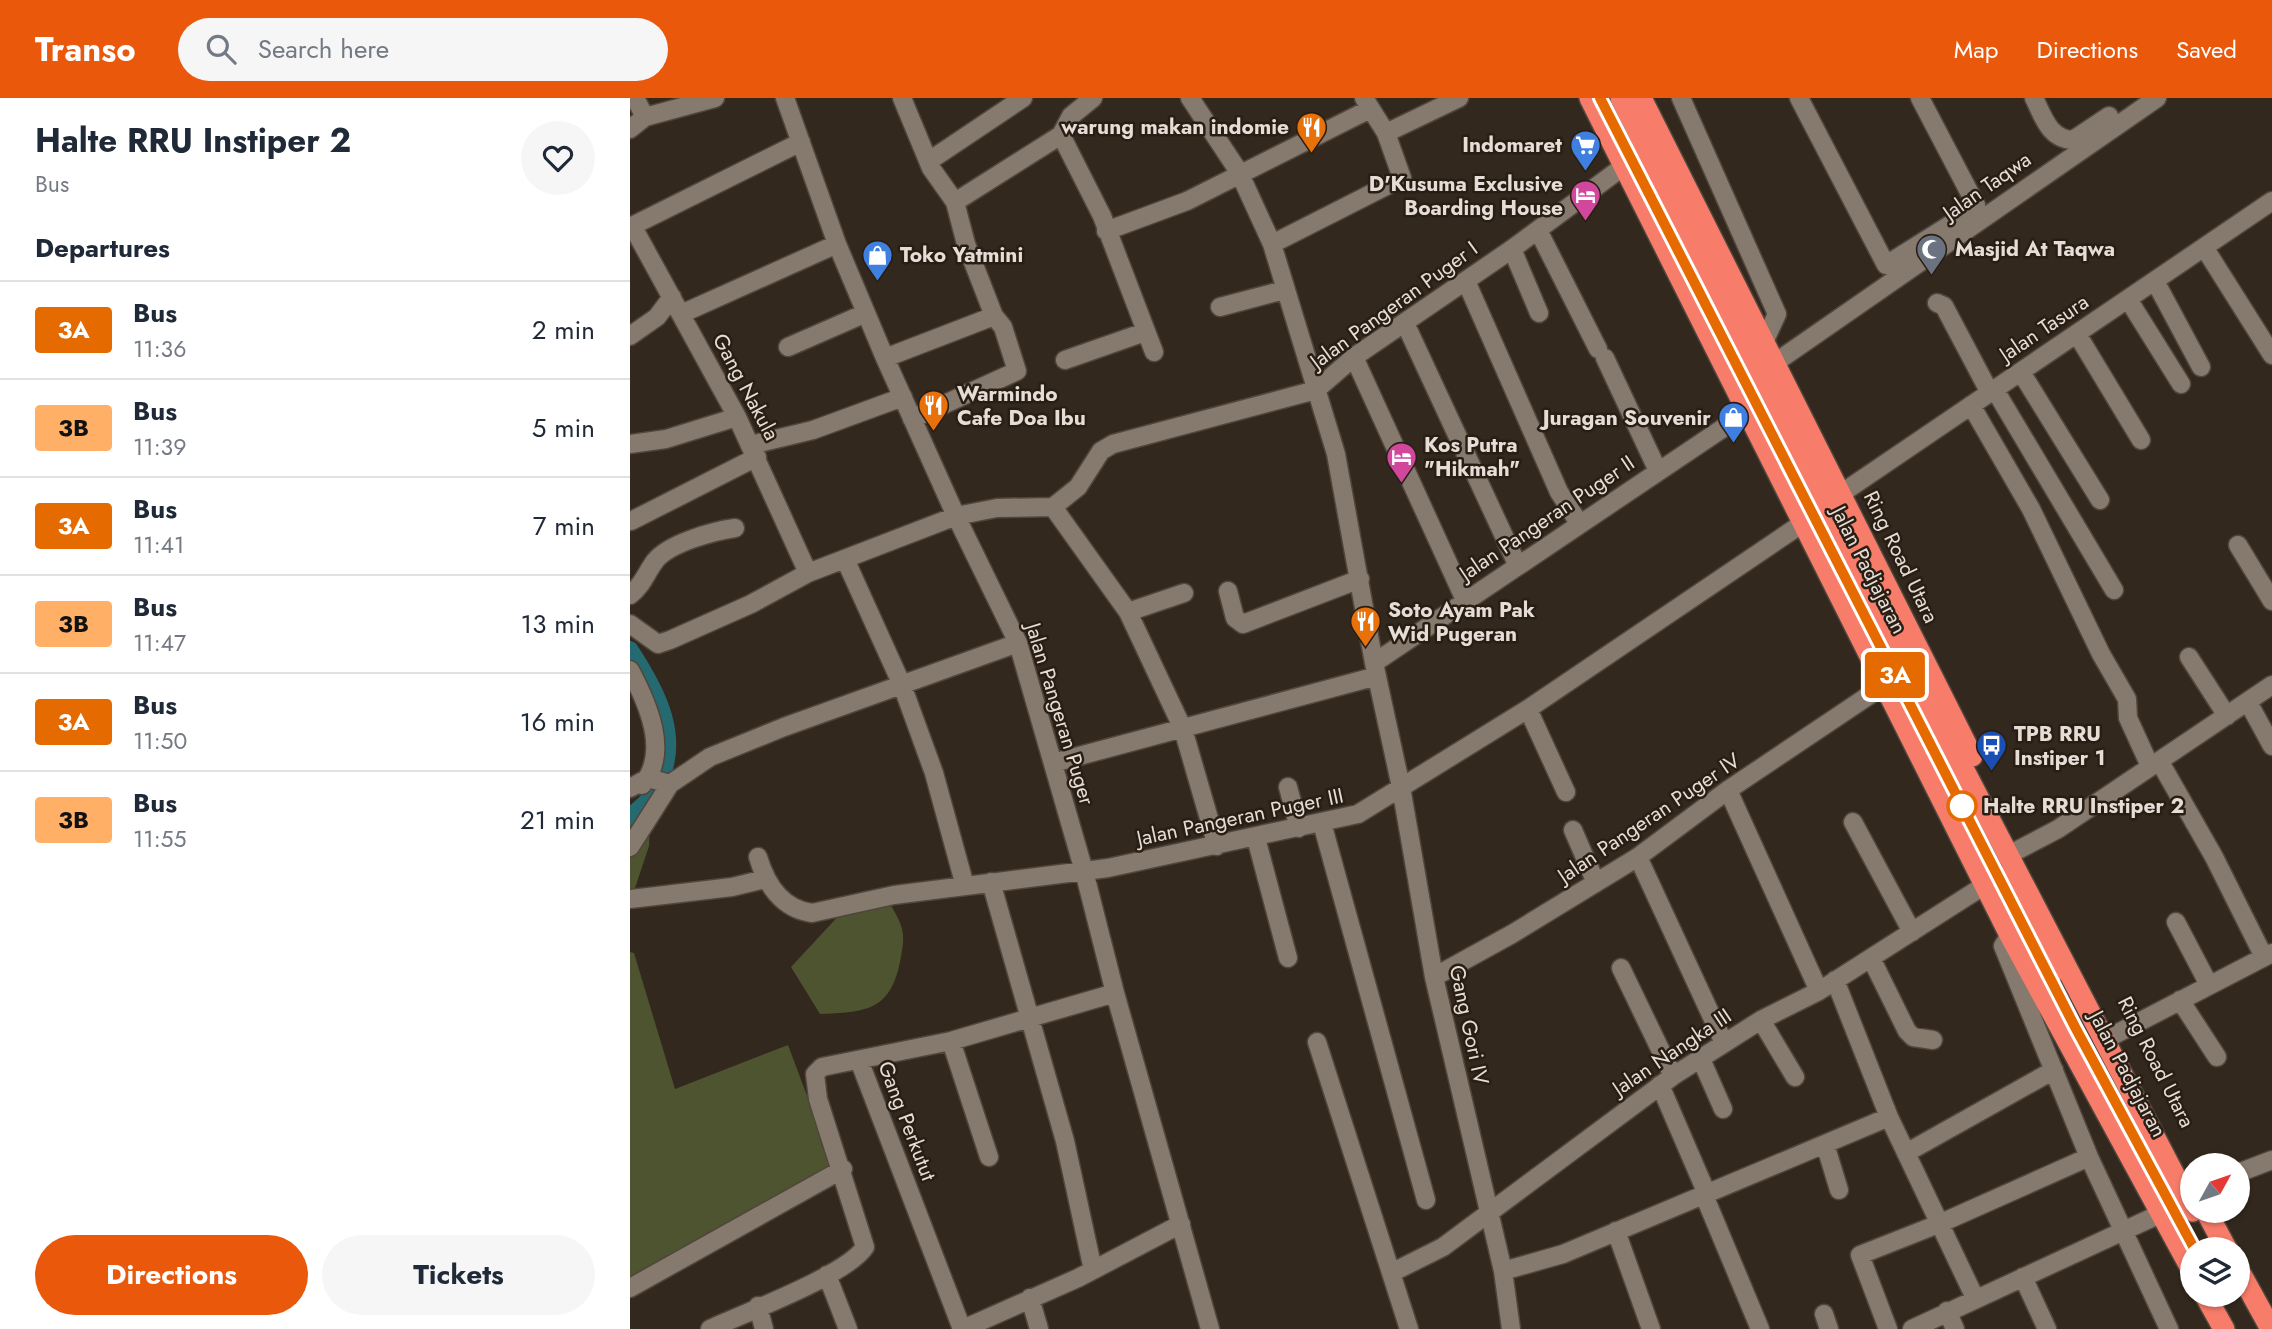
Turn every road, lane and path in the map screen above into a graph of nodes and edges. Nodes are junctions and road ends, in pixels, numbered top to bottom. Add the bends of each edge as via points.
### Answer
1 (635, 98) edge
2 (715, 98) edge
3 (785, 98) edge
4 (902, 98) edge
5 (1023, 98) edge
6 (1093, 98) edge
7 (1459, 98) edge
8 (1590, 98) edge
9 (1600, 98) edge
10 (1621, 98) edge
11 (1641, 98) edge
12 (1681, 98) edge
13 (1799, 98) edge
14 (1920, 98) edge
15 (2034, 98) edge
16 (2135, 98) edge
17 (2157, 98) edge
18 (1197, 101) edge
19 (1367, 103) edge
20 (645, 117) junction
21 (630, 129) edge
22 (1386, 133) junction
23 (1061, 135) junction
24 (801, 142) junction
25 (929, 161) junction
26 (1624, 166) junction
27 (1240, 172) junction
28 (2272, 201) edge
29 (955, 202) junction
30 (632, 227) edge
31 (1538, 230) junction
32 (1107, 231) junction
33 (837, 244) junction
34 (1272, 244) junction
35 (2204, 247) junction
36 (1512, 250) junction
37 (1466, 281) junction
38 (2155, 281) junction
39 (1284, 290) junction
40 (671, 297) junction
41 (2128, 299) junction
42 (1937, 303) dead end
43 (1220, 307) dead end
44 (866, 313) junction
45 (1539, 313) dead end
46 (681, 314) junction
47 (994, 316) junction
48 (1405, 323) junction
49 (1145, 332) junction
50 (2077, 334) junction
51 (630, 336) edge
52 (1765, 340) junction
53 (788, 347) dead end
54 (1154, 352) dead end
55 (2272, 355) edge
56 (1354, 357) junction
57 (885, 358) junction
58 (1065, 360) dead end
59 (1776, 362) junction
60 (2201, 367) dead end
61 (2021, 372) junction
62 (2180, 384) dead end
63 (1316, 390) junction
64 (1992, 391) junction
65 (903, 397) junction
66 (1971, 405) junction
67 (1746, 412) junction
68 (737, 416) junction
69 (912, 419) junction
70 (1802, 436) junction
71 (2141, 440) dead end
72 (630, 444) edge
73 (754, 451) junction
74 (1658, 471) junction
75 (1842, 493) junction
76 (2100, 500) dead end
77 (1053, 507) junction
78 (956, 516) junction
79 (631, 521) edge
80 (1579, 523) junction
81 (1803, 523) junction
82 (735, 528) dead end
83 (2238, 545) dead end
84 (845, 559) junction
85 (1517, 564) junction
86 (808, 573) junction
87 (1360, 579) junction
88 (2114, 590) dead end
89 (1228, 591) dead end
90 (1184, 593) dead end
91 (630, 595) edge
92 (1465, 600) junction
93 (2272, 601) edge
94 (1128, 612) junction
95 (630, 624) edge
96 (1018, 643) junction
97 (2189, 657) dead end
98 (630, 670) edge
99 (1375, 670) junction
100 (902, 685) junction
101 (2272, 685) edge
102 (1883, 686) junction
103 (2248, 702) junction
104 (1528, 709) junction
105 (2227, 716) junction
106 (1183, 729) junction
107 (2272, 746) edge
108 (1053, 763) junction
109 (2155, 764) junction
110 (1940, 777) junction
111 (659, 781) junction
112 (1401, 786) junction
113 (1288, 787) dead end
114 (630, 788) edge
115 (1728, 790) junction
116 (1566, 792) dead end
117 (630, 798) edge
118 (1853, 821) dead end
119 (1322, 823) junction
120 (1299, 828) junction
121 (1573, 830) dead end
122 (1256, 838) junction
123 (1217, 846) junction
124 (630, 847) edge
125 (2018, 850) junction
126 (758, 857) dead end
127 (1638, 857) junction
128 (1084, 872) junction
129 (765, 879) junction
130 (992, 882) junction
131 (1596, 883) junction
132 (1985, 885) junction
133 (965, 886) junction
134 (630, 900) edge
135 (2176, 922) dead end
136 (1912, 932) junction
137 (2010, 935) junction
138 (2268, 955) edge
139 (1288, 958) dead end
140 (1871, 958) junction
141 (1621, 968) dead end
142 (1434, 977) junction
143 (1835, 981) junction
144 (2208, 985) junction
145 (1819, 991) junction
146 (1115, 993) junction
147 (2180, 1000) junction
148 (1030, 1017) junction
149 (1761, 1020) junction
150 (2083, 1023) junction
151 (1933, 1040) dead end
152 (951, 1041) junction
153 (1317, 1042) dead end
154 (1724, 1043) junction
155 (2104, 1047) junction
156 (2217, 1057) dead end
157 (1701, 1059) junction
158 (859, 1060) junction
159 (2054, 1070) junction
160 (1795, 1077) dead end
161 (1667, 1081) junction
162 (1723, 1109) dead end
163 (1889, 1117) junction
164 (1825, 1144) junction
165 (1906, 1153) junction
166 (989, 1157) dead end
167 (2089, 1157) junction
168 (2272, 1160) edge
169 (2180, 1167) edge
170 (2250, 1168) edge
171 (843, 1169) junction
172 (2180, 1187) edge
173 (1839, 1190) dead end
174 (1705, 1194) junction
175 (1426, 1200) dead end
176 (1487, 1212) junction
177 (2160, 1214) junction
178 (1941, 1223) junction
179 (1181, 1224) junction
180 (2124, 1229) junction
181 (1616, 1231) junction
182 (2189, 1237) edge
183 (2180, 1249) edge
184 (1093, 1270) junction
185 (1503, 1271) junction
186 (1393, 1272) junction
187 (827, 1275) junction
188 (2023, 1277) junction
189 (630, 1289) edge
190 (2250, 1291) edge
191 (1030, 1298) junction
192 (1975, 1298) junction
193 (758, 1306) junction
194 (2212, 1307) edge
195 (2226, 1307) edge
196 (2244, 1307) edge
197 (1947, 1311) junction
198 (710, 1329) edge
199 (764, 1329) edge
200 (848, 1329) edge
201 (962, 1329) edge
202 (1039, 1329) edge
203 (1210, 1329) edge
204 (1409, 1329) edge
205 (1511, 1329) edge
206 (1651, 1329) edge
207 (1760, 1329) edge
208 (1888, 1329) edge
209 (1912, 1329) edge
210 (1955, 1329) edge
211 (2047, 1329) edge
212 (2169, 1329) edge
213 (2224, 1329) edge
214 (2238, 1329) edge
215 (2256, 1329) edge
216 (2271, 1329) edge

1 - 20 street
2 - 20 street
3 - 24 street, Jalan Pangeran Puger
4 - 25 street
5 - 25 street
6 - 23 street via 1071,116
7 - 22 street
8 - 26 highway
9 - 110 highway, Jalan Padjajaran
10 - 70 highway, Jalan Padjajaran
11 - 52 highway, Ring Road Utara
12 - 52 street via 1777,314
13 - 14 street via 1883,264 1889,265 1976,205
15 - 16 street via 2050,130 2073,140
17 - 59 street, Jalan Taqwa
18 - 27 street
19 - 22 street
19 - 27 street via 1277,158
20 - 21 street
22 - 34 street via 1402,178
23 - 29 street
23 - 32 street
24 - 30 street
24 - 33 street, Jalan Pangeran Puger
25 - 29 street
26 - 31 street, Jalan Pangeran Puger I
26 - 67 highway
27 - 32 street via 1187,201
27 - 34 street
28 - 35 street, Jalan Tasura
29 - 47 street
30 - 40 street, Gang Nakula
31 - 36 street, Jalan Pangeran Puger I
31 - 74 street
32 - 49 street
33 - 44 street, Jalan Pangeran Puger
33 - 46 street
34 - 39 street
35 - 38 street, Jalan Tasura
35 - 55 street
36 - 37 street, Jalan Pangeran Puger I
36 - 45 street
37 - 48 street, Jalan Pangeran Puger I
37 - 80 street via 1559,492
38 - 41 street, Jalan Tasura
38 - 60 street
39 - 43 street
39 - 63 street
40 - 46 street, Gang Nakula
40 - 51 street via 657,317
41 - 50 street, Jalan Tasura
41 - 62 street
42 - 64 street via 1944,306
44 - 53 street
44 - 57 street, Jalan Pangeran Puger
46 - 68 street, Gang Nakula
47 - 57 street
47 - 69 street via 1003,327 1017,372
48 - 56 street, Jalan Pangeran Puger I
48 - 85 street
49 - 54 street
49 - 58 street
50 - 61 street, Jalan Tasura
50 - 71 street
52 - 59 highway, Ring Road Utara
56 - 63 street, Jalan Pangeran Puger I
56 - 92 street
57 - 65 street, Jalan Pangeran Puger
59 - 70 highway, Ring Road Utara
61 - 64 street, Jalan Tasura
61 - 76 street
63 - 77 street via 1113,444 1101,451 1078,487
63 - 87 street, Jalan Pangeran Puger I via 1336,454
64 - 66 street, Jalan Tasura
64 - 88 street
65 - 69 street, Jalan Pangeran Puger
65 - 73 street
66 - 75 street, Jalan Tasura
66 - 109 street via 2031,509 2127,699 2127,718
67 - 74 street, Jalan Pangeran Puger II
67 - 81 highway
68 - 72 street via 666,439
68 - 73 street, Gang Nakula
69 - 78 street, Jalan Pangeran Puger
70 - 75 highway, Ring Road Utara
70 - 150 highway, Jalan Padjajaran
73 - 79 street
73 - 86 street, Gang Nakula
74 - 80 street, Jalan Pangeran Puger II
75 - 125 highway, Ring Road Utara
77 - 78 street via 997,508
77 - 94 street
78 - 84 street
78 - 96 street, Jalan Pangeran Puger
80 - 85 street, Jalan Pangeran Puger II
81 - 102 highway
81 - 104 street, Jalan Pangeran Puger III
82 - 91 street via 691,540 661,555 641,587
83 - 93 street
84 - 86 street
84 - 100 street
85 - 92 street, Jalan Pangeran Puger II
86 - 95 street via 717,621 658,644
87 - 89 street via 1243,624 1235,618
87 - 99 street, Jalan Pangeran Puger I
90 - 94 street
92 - 99 street, Jalan Pangeran Puger II
94 - 106 street
96 - 100 street
96 - 108 street, Jalan Pangeran Puger
97 - 105 street
98 - 111 street via 656,743 654,764
99 - 106 street, Jalan Pangeran Puger II
99 - 112 street, Jalan Pangeran Puger I
100 - 111 street via 710,757
100 - 133 street via 934,773
101 - 103 street
102 - 110 highway
102 - 115 street, Jalan Pangeran Puger IV
103 - 105 street
103 - 107 street
104 - 112 street, Jalan Pangeran Puger III
104 - 116 street
105 - 109 street
106 - 108 street, Jalan Pangeran Puger II
106 - 123 street
108 - 128 street, Jalan Pangeran Puger
109 - 125 street via 2059,829
109 - 138 street
110 - 132 highway
110 - 150 highway, Jalan Padjajaran
111 - 114 street
111 - 117 street
111 - 124 street
112 - 119 street, Jalan Pangeran Puger III via 1358,814
112 - 142 street, Gang Gori IV
113 - 120 street
115 - 127 street, Jalan Pangeran Puger IV
115 - 145 street
118 - 136 street
119 - 120 street, Jalan Pangeran Puger III
119 - 175 street
120 - 122 street, Jalan Pangeran Puger III
121 - 131 street
122 - 123 street, Jalan Pangeran Puger III
122 - 139 street
123 - 128 street, Jalan Pangeran Puger III
125 - 155 highway, Ring Road Utara
126 - 129 street, Jalan Pangeran Puger III
127 - 131 street, Jalan Pangeran Puger IV
127 - 154 street
128 - 130 street, Jalan Pangeran Puger III
128 - 146 street, Jalan Pangeran Puger
129 - 133 street, Jalan Pangeran Puger III via 778,896 802,912 812,913
129 - 134 street
130 - 133 street, Jalan Pangeran Puger III
130 - 148 street
131 - 142 street, Jalan Pangeran Puger IV
132 - 136 street, Jalan Nangka III
132 - 137 highway
135 - 144 street
136 - 140 street, Jalan Nangka III
137 - 159 street via 2003,946
137 - 177 highway
138 - 144 street
140 - 143 street, Jalan Nangka III
140 - 151 street via 1908,1031 1913,1037
141 - 161 street
142 - 176 street, Gang Gori IV
143 - 145 street, Jalan Nangka III
143 - 163 street
144 - 147 street
145 - 149 street, Jalan Nangka III
146 - 148 street, Gang Perkutut
146 - 179 street, Jalan Pangeran Puger
147 - 155 street
147 - 156 street
148 - 152 street, Gang Perkutut
148 - 184 street via 1065,1141
149 - 154 street, Jalan Nangka III
149 - 160 street
150 - 155 highway, Jalan Padjajaran
152 - 158 street, Gang Perkutut
152 - 166 street
153 - 186 street
154 - 157 street, Jalan Nangka III
155 - 169 highway, Ring Road Utara
155 - 172 highway, Jalan Padjajaran
155 - 182 highway, Jalan Padjajaran
157 - 161 street, Jalan Nangka III
157 - 162 street
158 - 171 street via 822,1067 815,1074 818,1099
158 - 201 street, Gang Perkutut
159 - 165 street
159 - 167 street
161 - 174 street
161 - 176 street, Jalan Nangka III
163 - 164 street
163 - 165 street
164 - 173 street
164 - 174 street
165 - 178 street
167 - 178 street
167 - 180 street
168 - 170 street
171 - 187 street via 865,1247
171 - 189 street
174 - 181 street
174 - 207 street
176 - 185 street, Gang Gori IV
176 - 186 street, Jalan Nangka III via 1443,1247
177 - 180 street
177 - 183 highway
178 - 192 street
178 - 208 street via 1860,1255
179 - 184 street
179 - 203 street, Jalan Pangeran Puger
180 - 188 street
180 - 212 street
181 - 185 street via 1563,1254
181 - 206 street
184 - 191 street
185 - 205 street
186 - 204 street
187 - 193 street
187 - 200 street
188 - 192 street
188 - 211 street
190 - 216 highway
191 - 201 street
191 - 202 street
192 - 197 street
193 - 198 street
193 - 199 street
194 - 213 highway
195 - 214 highway
196 - 215 highway
197 - 209 street
197 - 210 street

